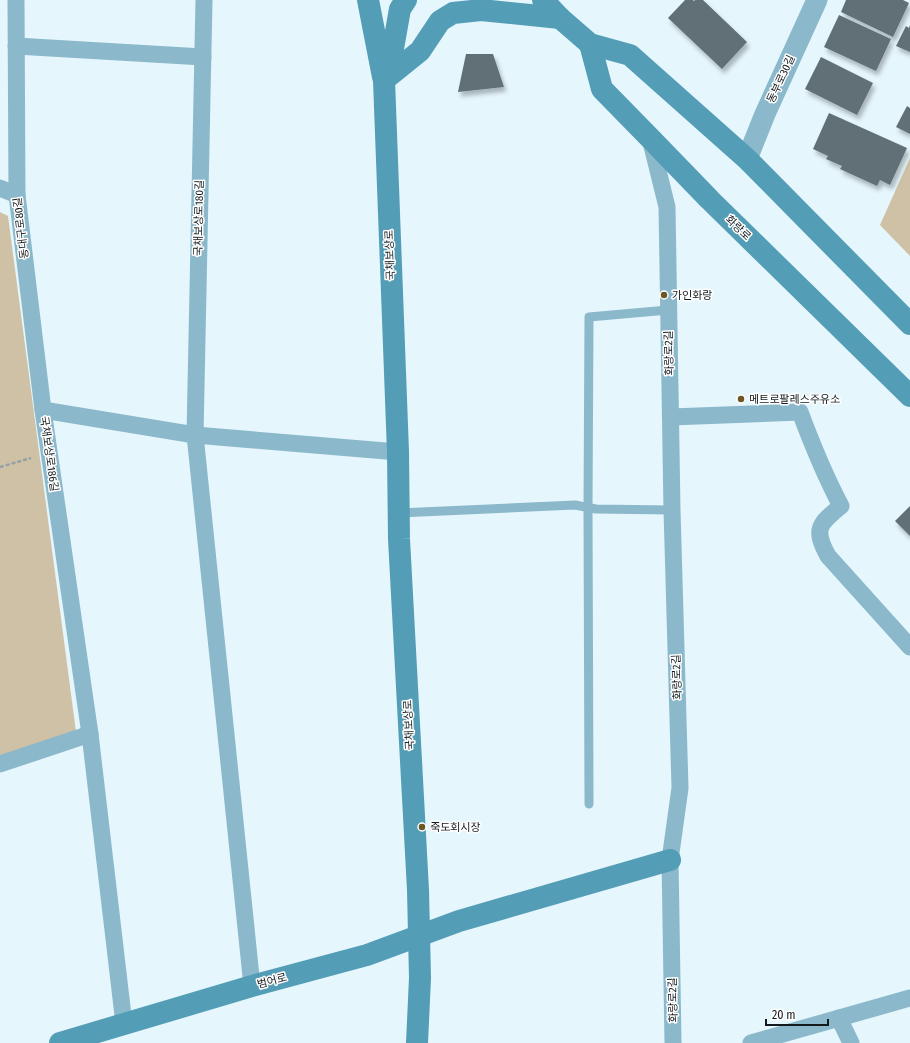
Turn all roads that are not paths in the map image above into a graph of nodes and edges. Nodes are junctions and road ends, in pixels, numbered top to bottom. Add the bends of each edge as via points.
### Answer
1 (16, 0) edge
2 (204, 0) edge
3 (368, 0) edge
4 (406, 0) edge
5 (543, 0) edge
6 (817, 0) edge
7 (560, 18) junction
8 (590, 44) junction
9 (16, 46) junction
10 (203, 57) junction
11 (384, 80) junction
12 (650, 138) junction
13 (747, 159) junction
14 (0, 188) edge
15 (17, 195) junction
16 (668, 310) junction
17 (910, 324) edge
18 (910, 396) edge
19 (43, 410) junction
20 (671, 417) junction
21 (194, 435) junction
22 (398, 452) junction
23 (588, 508) junction
24 (672, 510) junction
25 (399, 513) junction
26 (910, 646) edge
27 (90, 734) junction
28 (0, 764) edge
29 (589, 804) dead end
30 (670, 860) junction
31 (420, 936) junction
32 (252, 986) junction
33 (910, 998) edge
34 (839, 1018) junction
35 (124, 1024) junction
36 (62, 1043) edge
37 (417, 1043) edge
38 (674, 1043) edge
39 (751, 1043) edge
40 (851, 1043) edge

1 - 9 street, 동대구로80길
2 - 10 street, 국채보상로180길
3 - 11 main road
4 - 11 main road, 국채보상로 via 400,9 392,54
5 - 7 main road
6 - 13 street, 동부로30길
7 - 8 main road
7 - 11 main road via 481,10 453,13 440,21 420,51
8 - 12 main road, 화랑로 via 602,89
8 - 13 main road via 630,55
9 - 10 street
9 - 15 street, 동대구로80길
10 - 21 street, 국채보상로180길
11 - 22 main road, 국채보상로
12 - 16 street, 화랑로2길 via 667,207
12 - 18 main road, 화랑로
13 - 17 main road
14 - 15 street
15 - 19 street, 동대구로80길
16 - 20 street, 화랑로2길
16 - 23 lane via 589,317
19 - 21 street, 국채보상로186길
19 - 27 street, 국채보상로186길
20 - 24 street, 화랑로2길
20 - 26 street via 800,412 841,506 820,526 822,545 828,556
21 - 22 street, 국채보상로186길
21 - 32 street, 국채보상로180길
22 - 25 main road, 국채보상로
23 - 24 lane
23 - 25 lane via 575,505
23 - 29 lane
24 - 30 street, 화랑로2길 via 680,788
25 - 31 main road, 국채보상로
27 - 28 street
27 - 35 street
30 - 31 main road via 459,921
30 - 38 street, 화랑로2길
31 - 32 main road, 범어로 via 368,954
31 - 37 main road, 국채보상로
32 - 35 main road, 범어로
33 - 34 street
34 - 39 street
34 - 40 street
35 - 36 main road, 범어로

